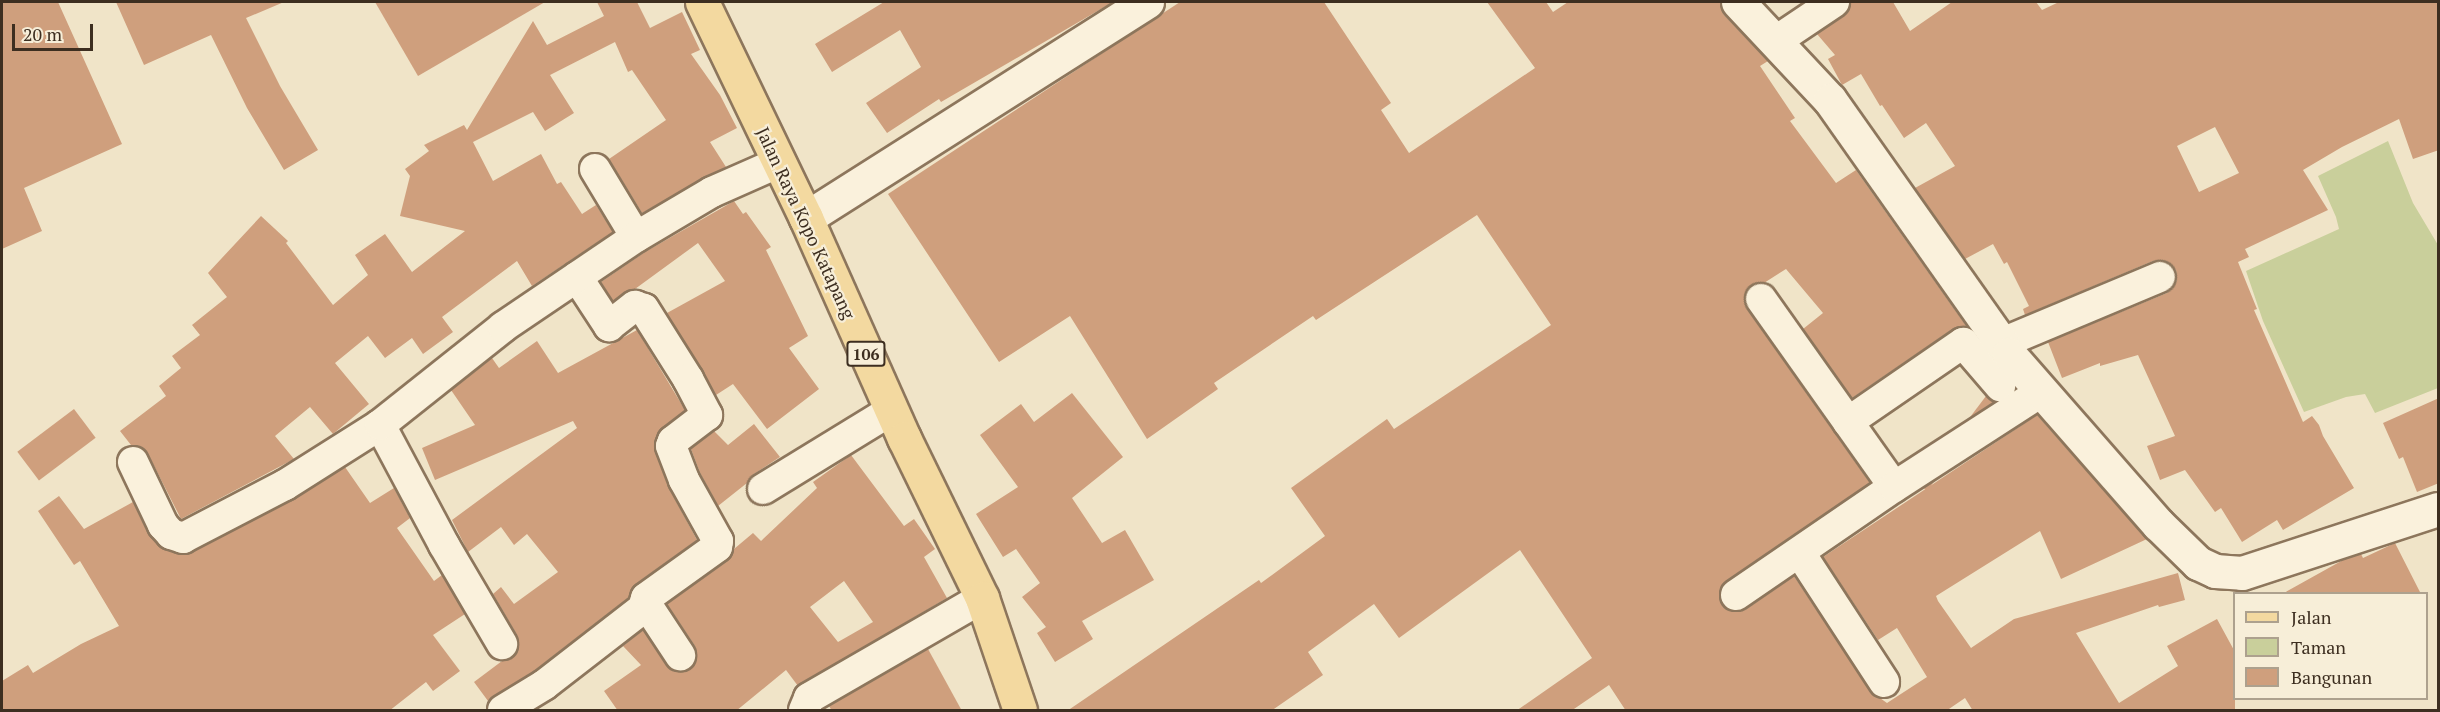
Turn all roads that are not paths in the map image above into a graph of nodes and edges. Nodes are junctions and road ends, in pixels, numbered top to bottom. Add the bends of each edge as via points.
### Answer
1 (702, 2) edge
2 (1147, 2) edge
3 (1738, 2) edge
4 (1834, 2) edge
5 (1776, 41) junction
6 (780, 162) junction
7 (595, 169) dead end
8 (806, 218) junction
9 (636, 237) junction
10 (577, 277) junction
11 (2160, 277) dead end
12 (1761, 299) dead end
13 (2002, 343) junction
14 (2000, 386) dead end
15 (2041, 392) junction
16 (891, 410) junction
17 (1848, 422) junction
18 (380, 425) junction
19 (133, 462) dead end
20 (1894, 487) junction
21 (763, 489) dead end
22 (2439, 509) edge
23 (1800, 553) junction
24 (1736, 595) dead end
25 (981, 598) junction
26 (647, 605) junction
27 (502, 644) dead end
28 (680, 655) dead end
29 (1884, 682) dead end
30 (504, 711) edge
31 (804, 711) edge
32 (1020, 711) edge

1 - 6 main road, Jalan Raya Kopo Katapang / 106
2 - 8 street
3 - 5 street
4 - 5 street
5 - 13 street via 1830,100 1865,146
6 - 8 main road, Jalan Raya Kopo Katapang / 106
6 - 9 street via 712,192
7 - 9 street
8 - 16 main road, Jalan Raya Kopo Katapang / 106
9 - 10 street
10 - 18 street via 503,327
10 - 26 street via 609,326 635,306 644,309 706,416 671,446 684,480 718,541 717,547 645,598
11 - 13 street
12 - 17 street
13 - 15 street
14 - 17 street via 1963,343
15 - 20 street
15 - 22 street via 2158,524 2208,569 2242,573
16 - 21 street
16 - 25 main road, Jalan Raya Kopo Katapang / 106
17 - 20 street
18 - 19 street via 285,485 183,538 171,534 163,525
18 - 27 street
20 - 23 street
23 - 24 street
23 - 29 street
25 - 31 street via 809,698
25 - 32 main road, Jalan Raya Kopo Katapang / 106
26 - 28 street
26 - 30 street

